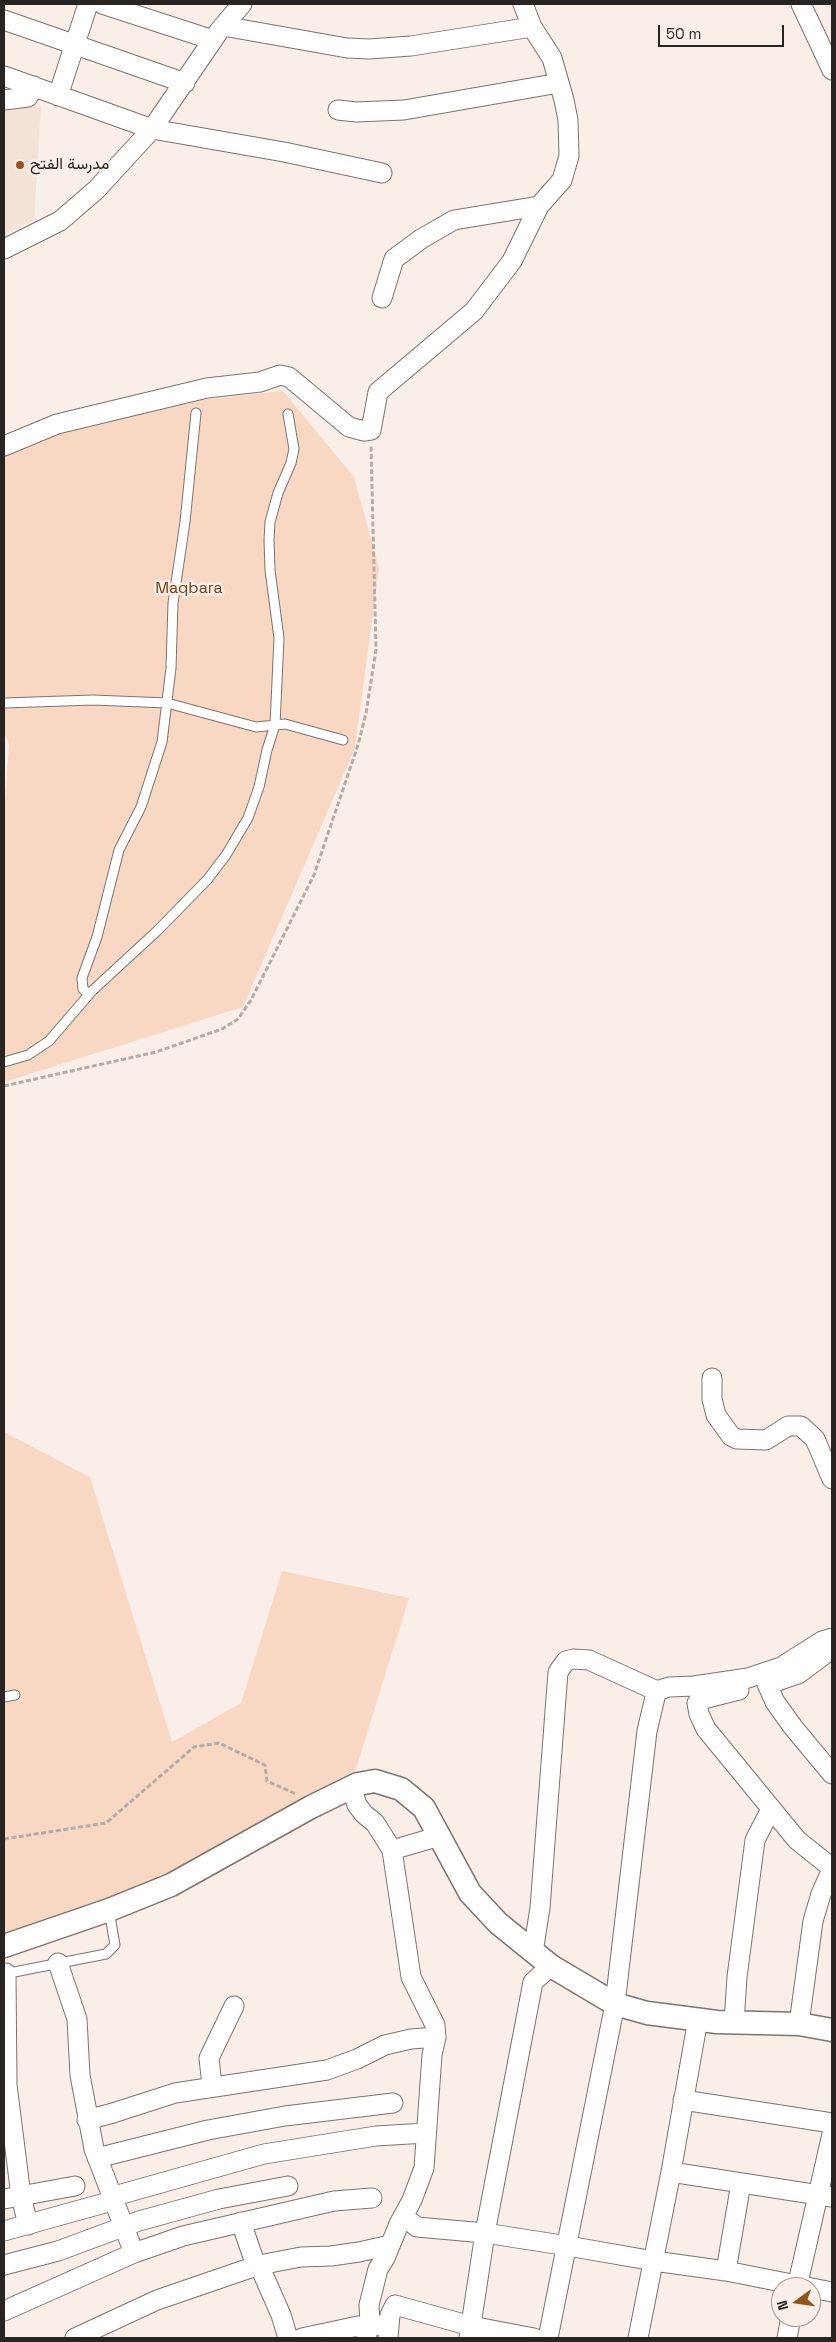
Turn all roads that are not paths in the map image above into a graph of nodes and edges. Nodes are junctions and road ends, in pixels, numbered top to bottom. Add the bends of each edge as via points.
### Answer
1 (88, 4) edge
2 (102, 4) edge
3 (242, 4) edge
4 (523, 4) edge
5 (800, 4) edge
6 (4, 20) edge
7 (532, 27) junction
8 (218, 33) junction
9 (76, 44) junction
10 (832, 70) edge
11 (4, 76) edge
12 (559, 83) junction
13 (185, 84) junction
14 (34, 86) junction
15 (58, 96) junction
16 (4, 100) edge
17 (338, 110) dead end
18 (152, 129) junction
19 (382, 173) dead end
20 (539, 206) junction
21 (4, 249) edge
22 (382, 298) dead end
23 (196, 413) dead end
24 (288, 414) dead end
25 (4, 446) edge
26 (4, 703) edge
27 (167, 703) junction
28 (275, 725) junction
29 (343, 740) dead end
30 (90, 994) junction
31 (4, 1062) edge
32 (712, 1378) dead end
33 (832, 1479) edge
34 (832, 1638) edge
35 (829, 1658) edge
36 (767, 1684) junction
37 (657, 1691) junction
38 (15, 1695) dead end
39 (4, 1697) edge
40 (832, 1774) edge
41 (358, 1784) junction
42 (771, 1809) junction
43 (440, 1836) junction
44 (392, 1850) junction
45 (832, 1869) edge
46 (109, 1910) junction
47 (4, 1946) edge
48 (533, 1952) junction
49 (58, 1963) junction
50 (551, 1966) junction
51 (5, 1974) edge
52 (615, 2004) junction
53 (234, 2006) dead end
54 (698, 2019) junction
55 (734, 2023) junction
56 (798, 2024) junction
57 (832, 2030) edge
58 (436, 2037) junction
59 (212, 2086) junction
60 (683, 2100) junction
61 (393, 2102) dead end
62 (87, 2120) junction
63 (832, 2124) edge
64 (426, 2134) junction
65 (832, 2134) edge
66 (96, 2158) junction
67 (672, 2172) junction
68 (741, 2182) junction
69 (74, 2186) dead end
70 (288, 2186) dead end
71 (825, 2196) edge
72 (12, 2198) edge
73 (372, 2198) dead end
74 (112, 2199) junction
75 (403, 2216) junction
76 (241, 2222) junction
77 (28, 2225) junction
78 (123, 2225) junction
79 (4, 2231) edge
80 (486, 2233) junction
81 (390, 2245) junction
82 (568, 2246) junction
83 (134, 2253) junction
84 (654, 2262) junction
85 (4, 2265) edge
86 (257, 2265) junction
87 (726, 2271) junction
88 (800, 2277) edge
89 (771, 2280) edge
90 (4, 2311) edge
91 (368, 2331) edge
92 (388, 2332) edge
93 (470, 2332) edge
94 (75, 2338) edge
95 (288, 2338) edge
96 (302, 2338) edge
97 (534, 2338) edge
98 (548, 2338) edge
99 (638, 2338) edge

1 - 9 street
2 - 8 street
3 - 8 street
4 - 7 street
5 - 10 street
6 - 9 street
7 - 8 street via 411,46 369,49
7 - 12 street via 552,58
8 - 13 street
9 - 13 street
9 - 15 street
11 - 14 street
12 - 17 street via 404,110
12 - 20 street via 568,120 570,156 562,180
13 - 18 street
14 - 15 street
14 - 16 street via 28,97
15 - 18 street
18 - 19 street
18 - 21 street via 77,208 40,232
20 - 22 street via 454,220 421,238 394,259
20 - 25 street via 512,262 474,311 378,392 371,430 349,428 289,377 280,375 260,382 207,388 57,424
23 - 27 lane via 173,603
24 - 28 lane via 294,448 270,522 269,540 279,638
26 - 27 lane via 93,700
27 - 28 lane via 256,727
27 - 30 lane via 162,742 148,789 119,850 97,937 82,978 83,989
28 - 29 lane via 285,724
28 - 30 lane via 254,802 226,855 207,880
30 - 31 lane via 49,1041 28,1055
32 - 33 street via 716,1415 725,1431 737,1439 766,1440 788,1426 801,1426 815,1439
34 - 37 street via 781,1667 748,1678
35 - 36 street via 798,1674
36 - 40 street via 793,1727
36 - 42 street via 705,1698 697,1703 706,1729
37 - 48 street via 589,1660 566,1661 558,1672 540,1908
37 - 52 street via 647,1731
38 - 39 lane
41 - 43 street via 375,1781 401,1790 424,1808
41 - 44 street via 353,1792 357,1805 375,1823
41 - 46 street via 171,1885
42 - 45 street via 797,1840
42 - 55 street via 755,1840
43 - 44 street
43 - 48 street via 470,1893 498,1923
44 - 58 street via 412,1977 435,2024
45 - 56 street via 813,1920
46 - 47 street
46 - 49 lane via 115,1945 112,1950
48 - 50 street
49 - 51 lane
49 - 62 street via 77,2019 80,2075
50 - 52 street
50 - 80 street via 534,1982
51 - 72 street
52 - 54 street via 647,2013
52 - 82 street
53 - 59 street via 209,2058
54 - 55 street
54 - 60 street
55 - 56 street
56 - 57 street
58 - 59 street via 385,2045 357,2060 327,2070
58 - 64 street
59 - 62 street via 164,2096
60 - 63 street
60 - 67 street
61 - 66 street via 208,2130
62 - 66 street
64 - 74 street via 376,2136 264,2154
64 - 75 street via 424,2168
65 - 71 street
66 - 74 street
67 - 68 street
67 - 84 street
68 - 71 street
68 - 87 street
69 - 72 street
70 - 78 street via 219,2199
71 - 88 street
72 - 77 street
73 - 76 street via 334,2201
74 - 77 street
74 - 78 street
75 - 80 street via 417,2226
75 - 81 street
76 - 83 street via 183,2236
76 - 86 street
77 - 79 street
78 - 83 street
78 - 85 street via 58,2252
80 - 82 street
80 - 93 street
81 - 86 street via 354,2253 293,2258
81 - 91 street via 373,2286
82 - 84 street
82 - 98 street
83 - 90 street
84 - 87 street
84 - 99 street
86 - 94 street via 157,2300
86 - 95 street via 276,2302
87 - 89 street
91 - 92 street
91 - 96 street
92 - 93 street via 395,2305
93 - 97 street

